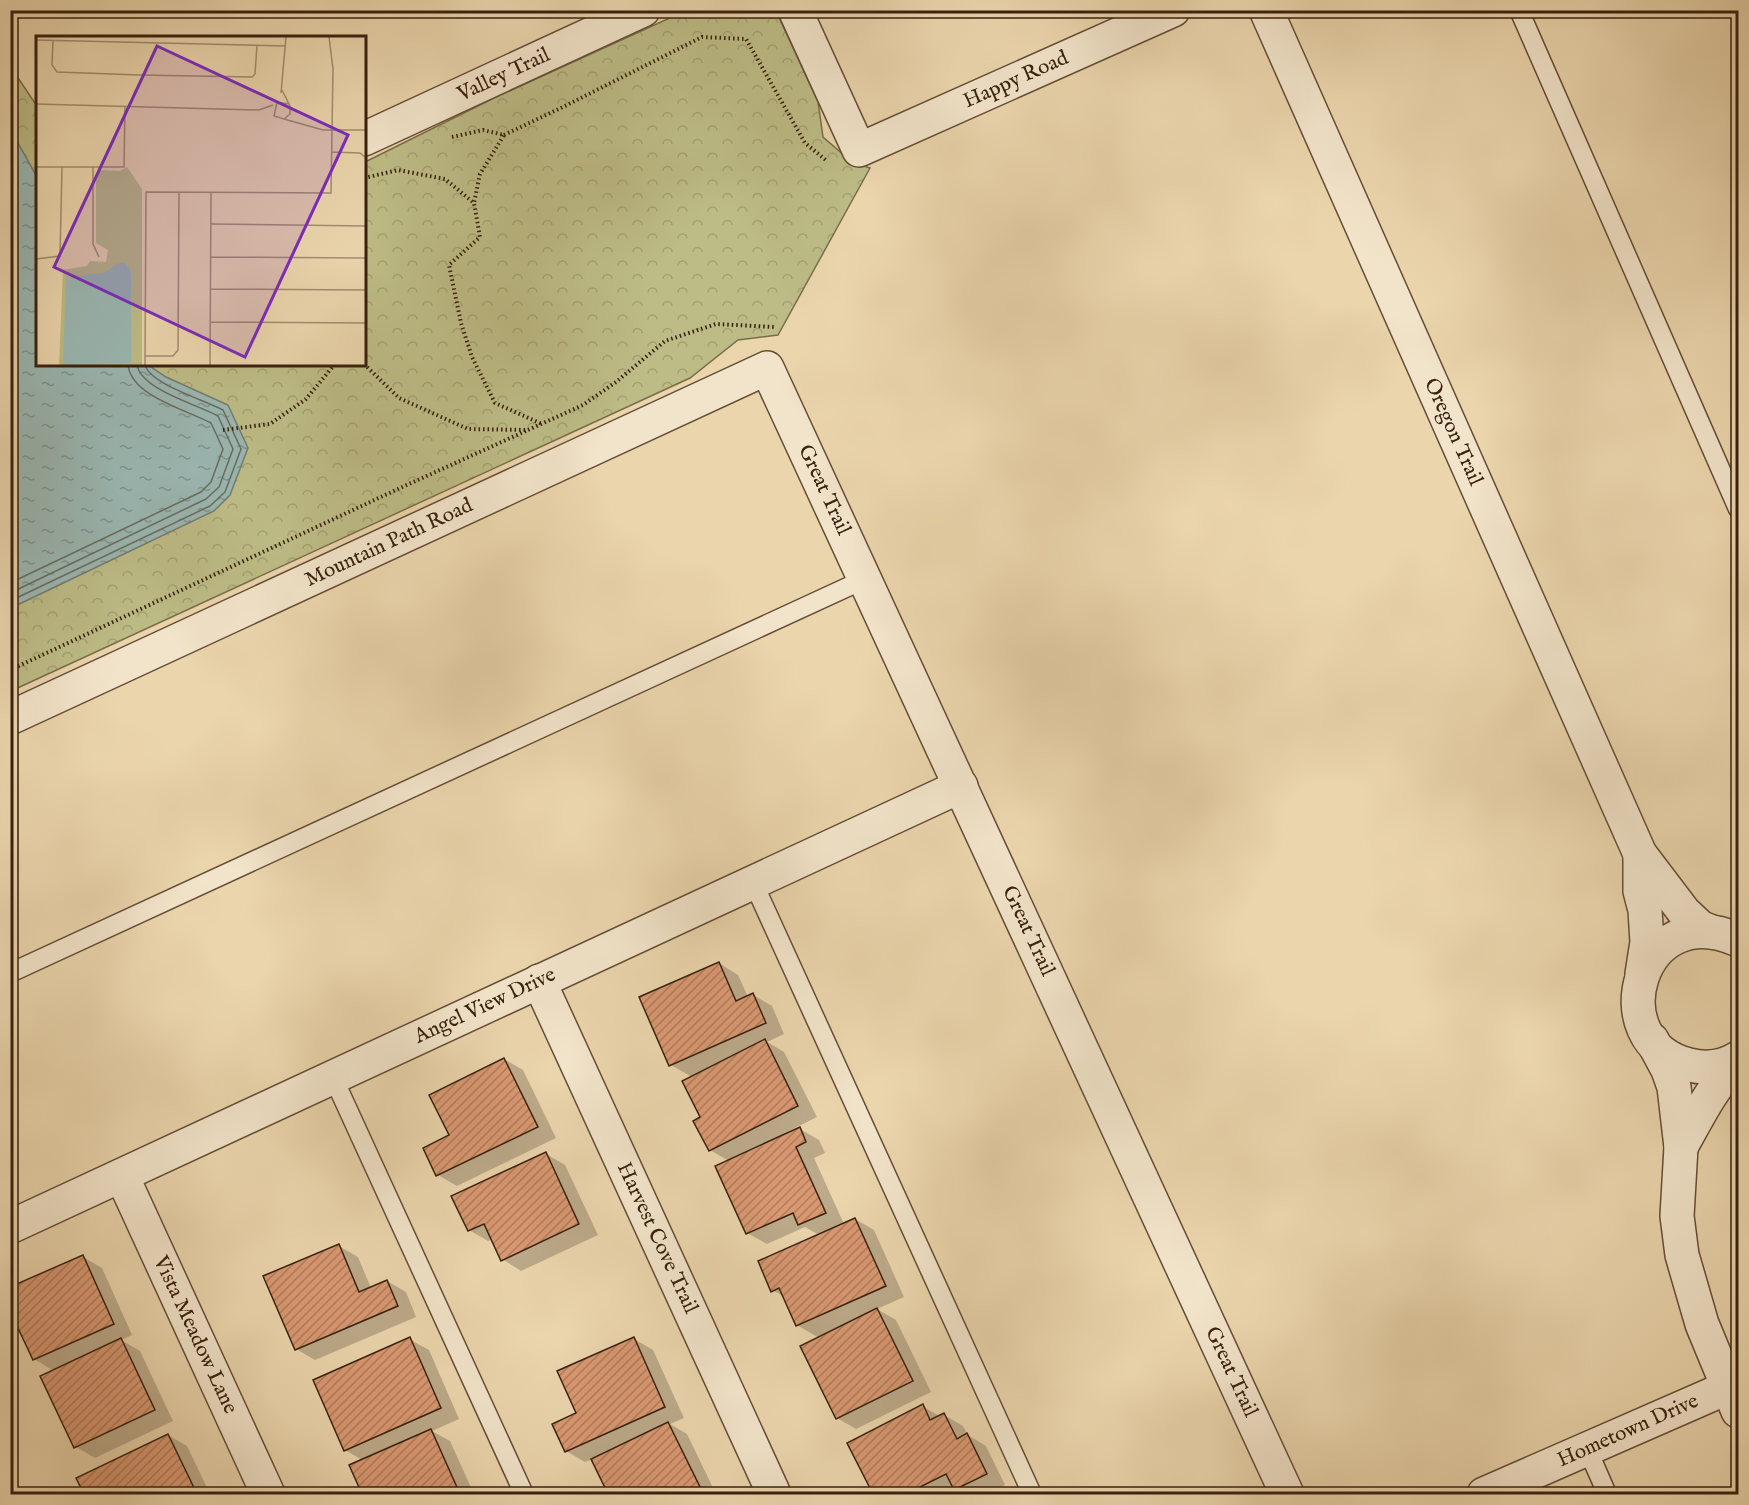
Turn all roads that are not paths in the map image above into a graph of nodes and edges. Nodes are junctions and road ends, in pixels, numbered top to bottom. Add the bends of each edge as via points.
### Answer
1 (643, 10) edge
2 (795, 10) edge
3 (1173, 10) edge
4 (1266, 10) edge
5 (1520, 10) edge
6 (366, 138) edge
7 (767, 368) joint
8 (1738, 508) edge
9 (865, 579) junction
10 (10, 718) edge
11 (961, 786) junction
12 (1640, 854) junction
13 (753, 882) junction
14 (1730, 937) edge
15 (10, 973) edge
16 (1640, 980) junction
17 (539, 981) junction
18 (1652, 1040) junction
19 (1738, 1060) edge
20 (333, 1077) junction
21 (1681, 1147) junction
22 (122, 1176) junction
23 (10, 1227) edge
24 (1735, 1394) edge
25 (1587, 1448) junction
26 (268, 1494) edge
27 (524, 1494) edge
28 (774, 1494) edge
29 (1032, 1494) edge
30 (1287, 1494) edge
31 (1484, 1494) edge
32 (1606, 1494) edge

1 - 6 street, Valley Trail
2 - 3 street, Happy Road via 859,150
4 - 12 street, Oregon Trail
5 - 8 lane
7 - 9 street, Great Trail
7 - 10 street, Mountain Path Road
9 - 11 street, Great Trail
9 - 15 lane
11 - 13 street, Angel View Drive
11 - 30 street, Great Trail
12 - 14 street, Oregon Trail via 1700,927
12 - 16 street, Oregon Trail via 1647,942
13 - 17 street, Angel View Drive
13 - 29 lane
14 - 16 street, Oregon Trail via 1697,932 1681,936 1655,953
16 - 18 street, Oregon Trail via 1639,1012
17 - 20 street, Angel View Drive
17 - 28 street, Harvest Cove Trail
18 - 19 street, Oregon Trail via 1660,1050 1683,1063 1709,1067
18 - 21 street, Oregon Trail via 1674,1086
19 - 21 street, Oregon Trail via 1714,1087
20 - 22 street, Angel View Drive
20 - 27 lane
21 - 24 street, Oregon Trail via 1677,1216 1682,1255 1702,1324
22 - 23 street, Angel View Drive
22 - 26 street, Vista Meadow Lane
24 - 25 street, Hometown Drive
25 - 31 street, Hometown Drive
25 - 32 lane

